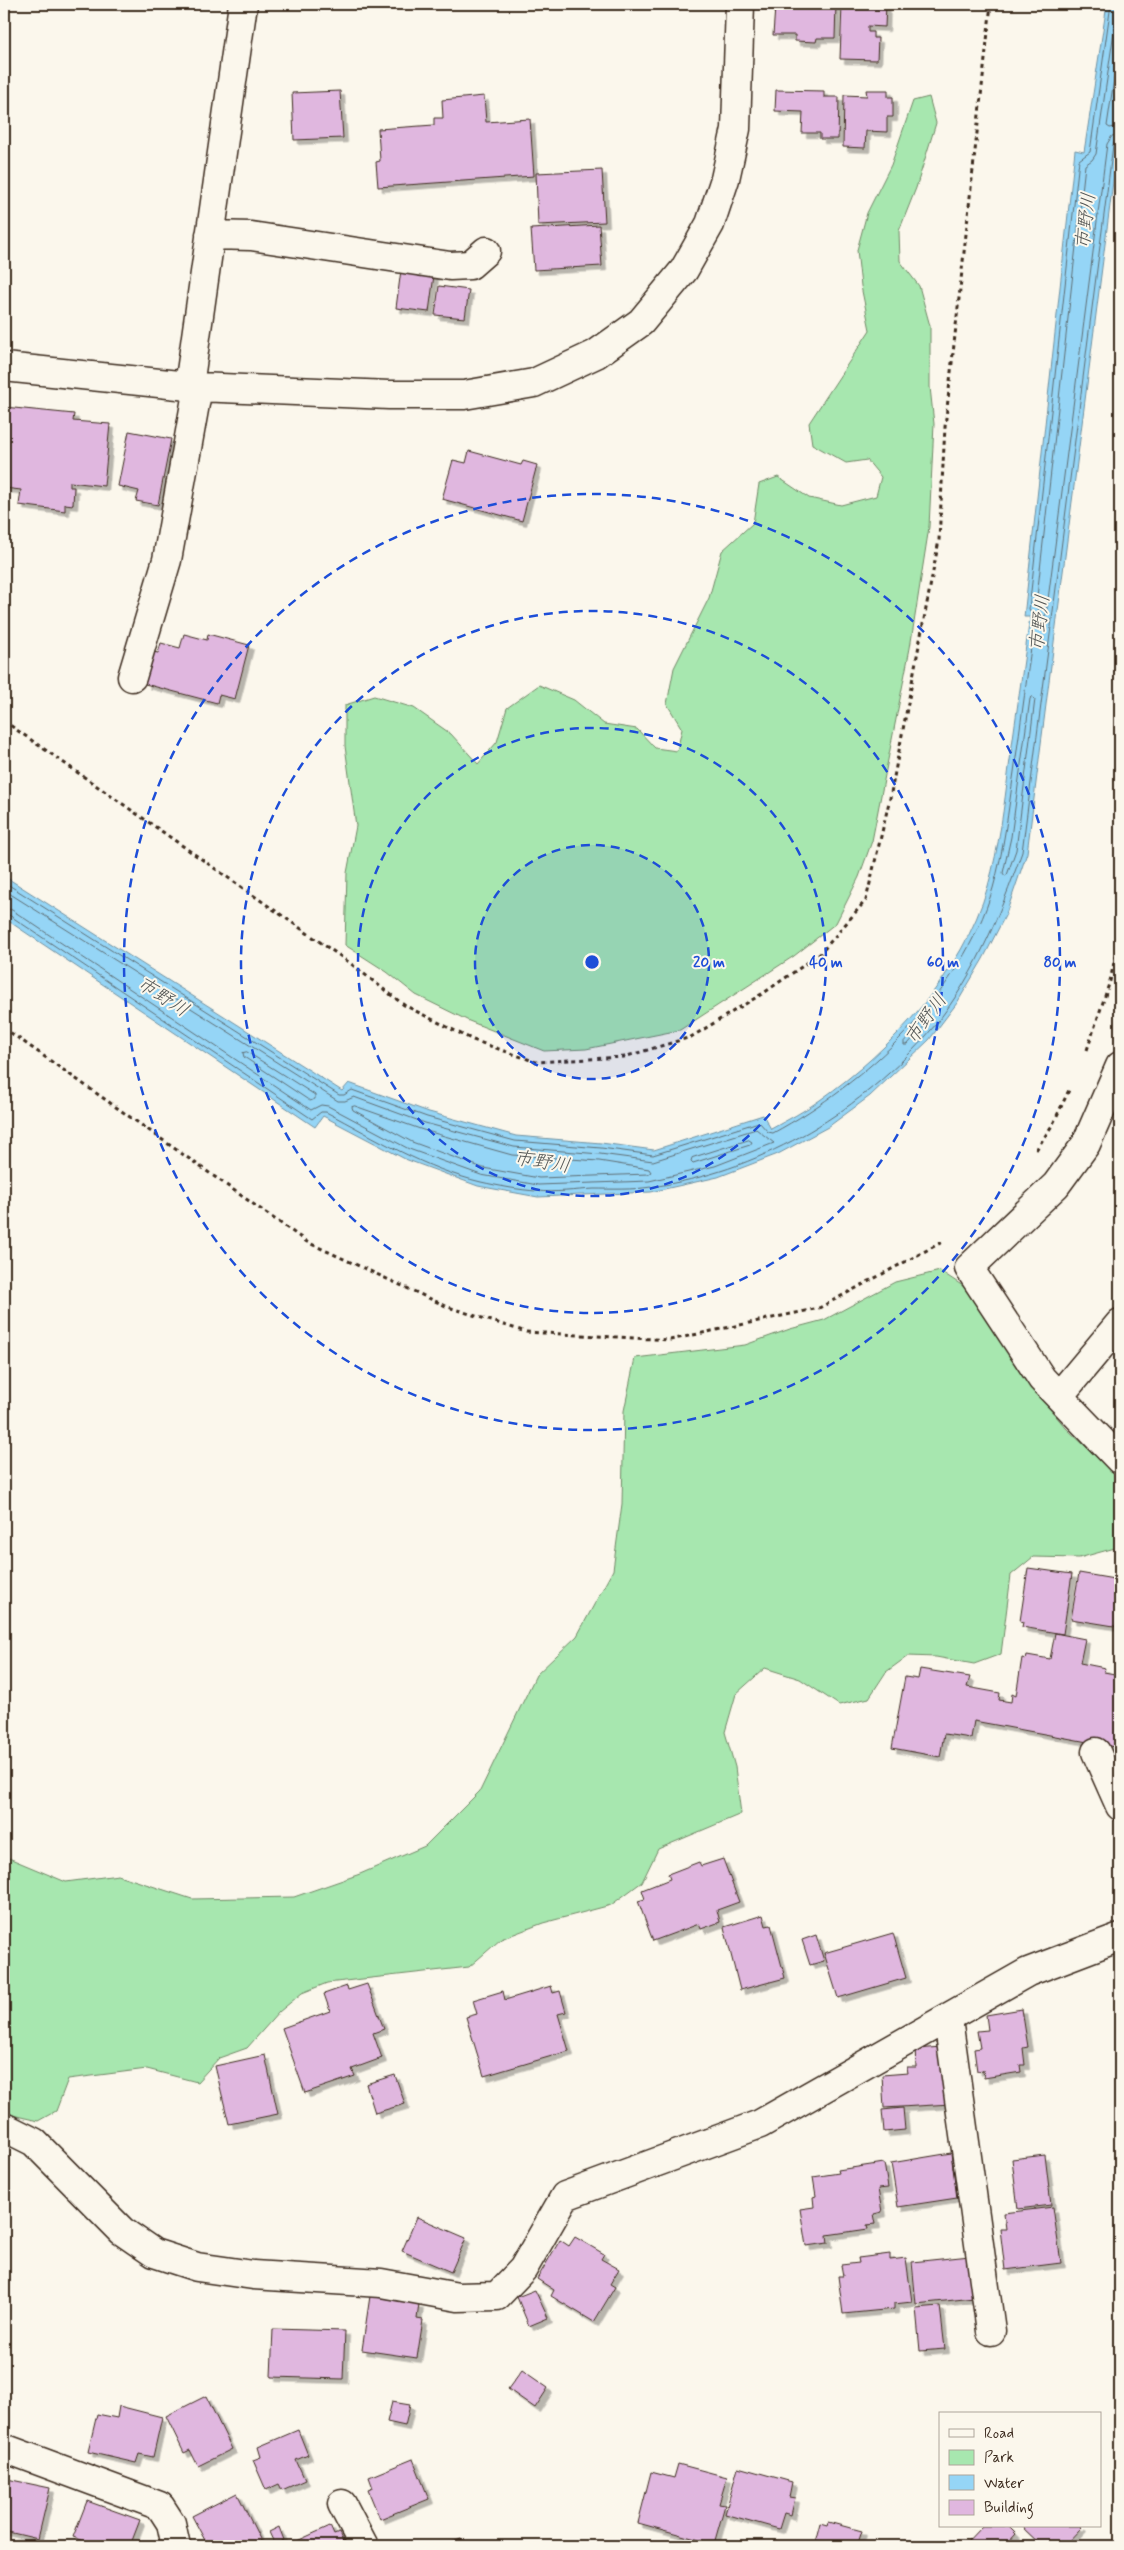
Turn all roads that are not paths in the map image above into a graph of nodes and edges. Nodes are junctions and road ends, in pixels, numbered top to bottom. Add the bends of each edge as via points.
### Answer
1 (243, 4) edge
2 (740, 4) edge
3 (210, 235) junction
4 (486, 251) dead end
5 (4, 367) edge
6 (193, 387) junction
7 (132, 677) dead end
8 (1120, 1066) edge
9 (1120, 1323) edge
10 (1059, 1396) junction
11 (1120, 1460) edge
12 (1096, 1752) dead end
13 (1120, 1806) edge
14 (1120, 1937) edge
15 (948, 2019) junction
16 (4, 2127) edge
17 (991, 2331) dead end
18 (4, 2448) edge
19 (342, 2504) dead end
20 (176, 2546) edge
21 (364, 2546) edge

1 - 3 street
2 - 6 street via 736,129 725,179 710,224 684,270 641,322 596,354 534,383 464,395
3 - 4 street via 251,236 450,266 470,265
3 - 6 street
5 - 6 street
6 - 7 street via 167,560
8 - 10 street via 1086,1144 1056,1185 969,1268 1042,1379
9 - 10 street
10 - 11 street
12 - 13 street
14 - 15 street via 1028,1972
15 - 16 street via 760,2124 565,2196 523,2269 497,2296 458,2297 381,2283 253,2275 197,2267 154,2253 122,2231 34,2142
15 - 17 street
18 - 20 street via 160,2506 171,2523
19 - 21 street

